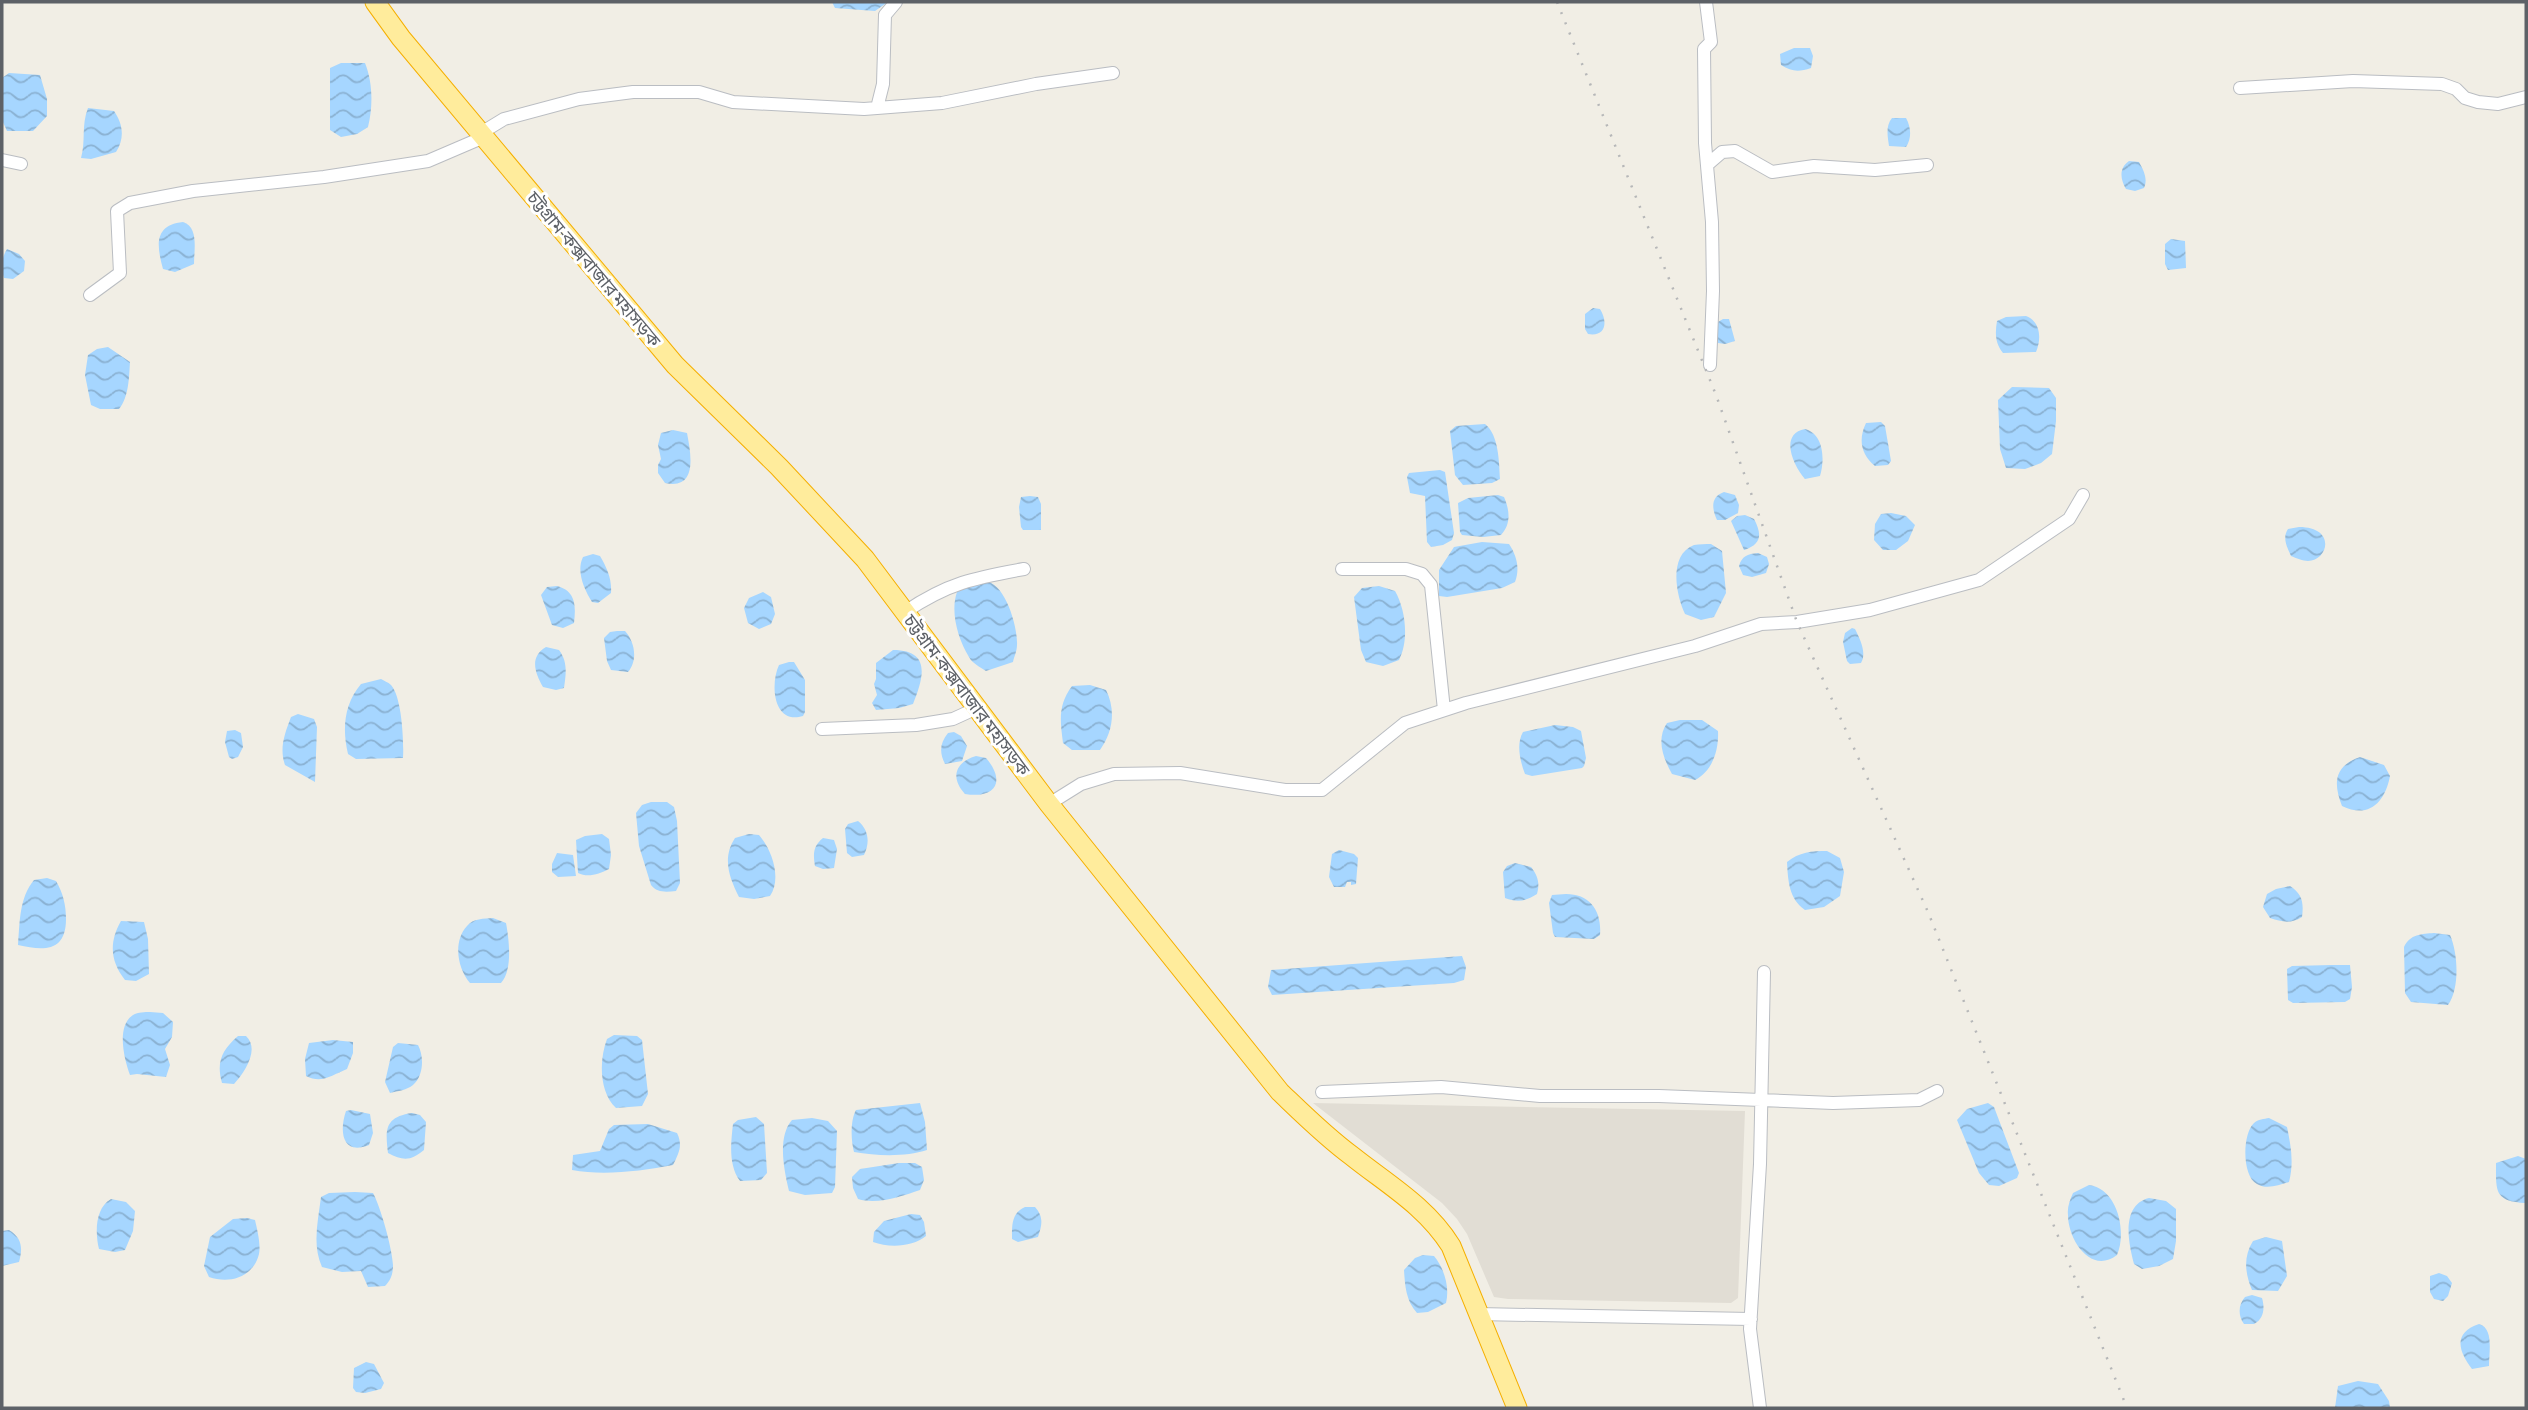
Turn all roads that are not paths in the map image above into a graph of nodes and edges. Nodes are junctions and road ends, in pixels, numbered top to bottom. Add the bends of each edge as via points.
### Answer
1 (375, 2) edge
2 (896, 2) edge
3 (1706, 2) edge
4 (1113, 73) dead end
5 (2240, 88) dead end
6 (2526, 97) edge
7 (877, 108) junction
8 (483, 135) junction
9 (2, 160) edge
10 (21, 164) dead end
11 (1707, 165) junction
12 (1927, 166) dead end
13 (90, 295) dead end
14 (1710, 365) dead end
15 (2083, 495) dead end
16 (1024, 569) dead end
17 (1342, 569) dead end
18 (905, 612) junction
19 (977, 708) junction
20 (1444, 710) junction
21 (822, 729) dead end
22 (1049, 804) junction
23 (1765, 972) dead end
24 (1937, 1091) dead end
25 (1322, 1092) dead end
26 (1762, 1100) junction
27 (1478, 1314) junction
28 (1751, 1319) junction
29 (1517, 1408) edge
30 (1759, 1408) edge

1 - 8 highway, চট্টগ্রাম-কক্সবাজার মহাসড়ক
2 - 7 street via 885,15 883,84
3 - 11 street via 1711,42 1704,49
4 - 7 street via 942,103
5 - 6 street via 2353,81 2442,84 2465,98 2498,104
7 - 8 street via 733,102 699,92 634,92 579,99 504,119
8 - 13 street via 428,161 130,203 117,211 120,272
8 - 18 highway, চট্টগ্রাম-কক্সবাজার মহাসড়ক via 675,365 856,549
9 - 10 street
11 - 12 street via 1722,152 1735,151 1772,172 1814,166 1875,170
11 - 14 street via 1713,291
15 - 20 street via 2069,519 1979,580 1870,610 1761,624 1695,646
16 - 18 street via 944,588
17 - 20 street via 1406,569 1422,574 1431,584
18 - 19 highway, চট্টগ্রাম-কক্সবাজার মহাসড়ক
19 - 21 street via 953,719 916,725
19 - 22 highway, চট্টগ্রাম-কক্সবাজার মহাসড়ক
20 - 22 street via 1405,723 1322,790 1285,790 1181,773 1114,774 1081,784
22 - 27 highway, চট্টগ্রাম-কক্সবাজার মহাসড়ক via 1280,1092 1439,1226
23 - 26 street
24 - 26 street via 1919,1100
25 - 26 street via 1441,1087 1540,1096
26 - 28 street
27 - 28 street
27 - 29 highway, চট্টগ্রাম-কক্সবাজার মহাসড়ক
28 - 30 street

